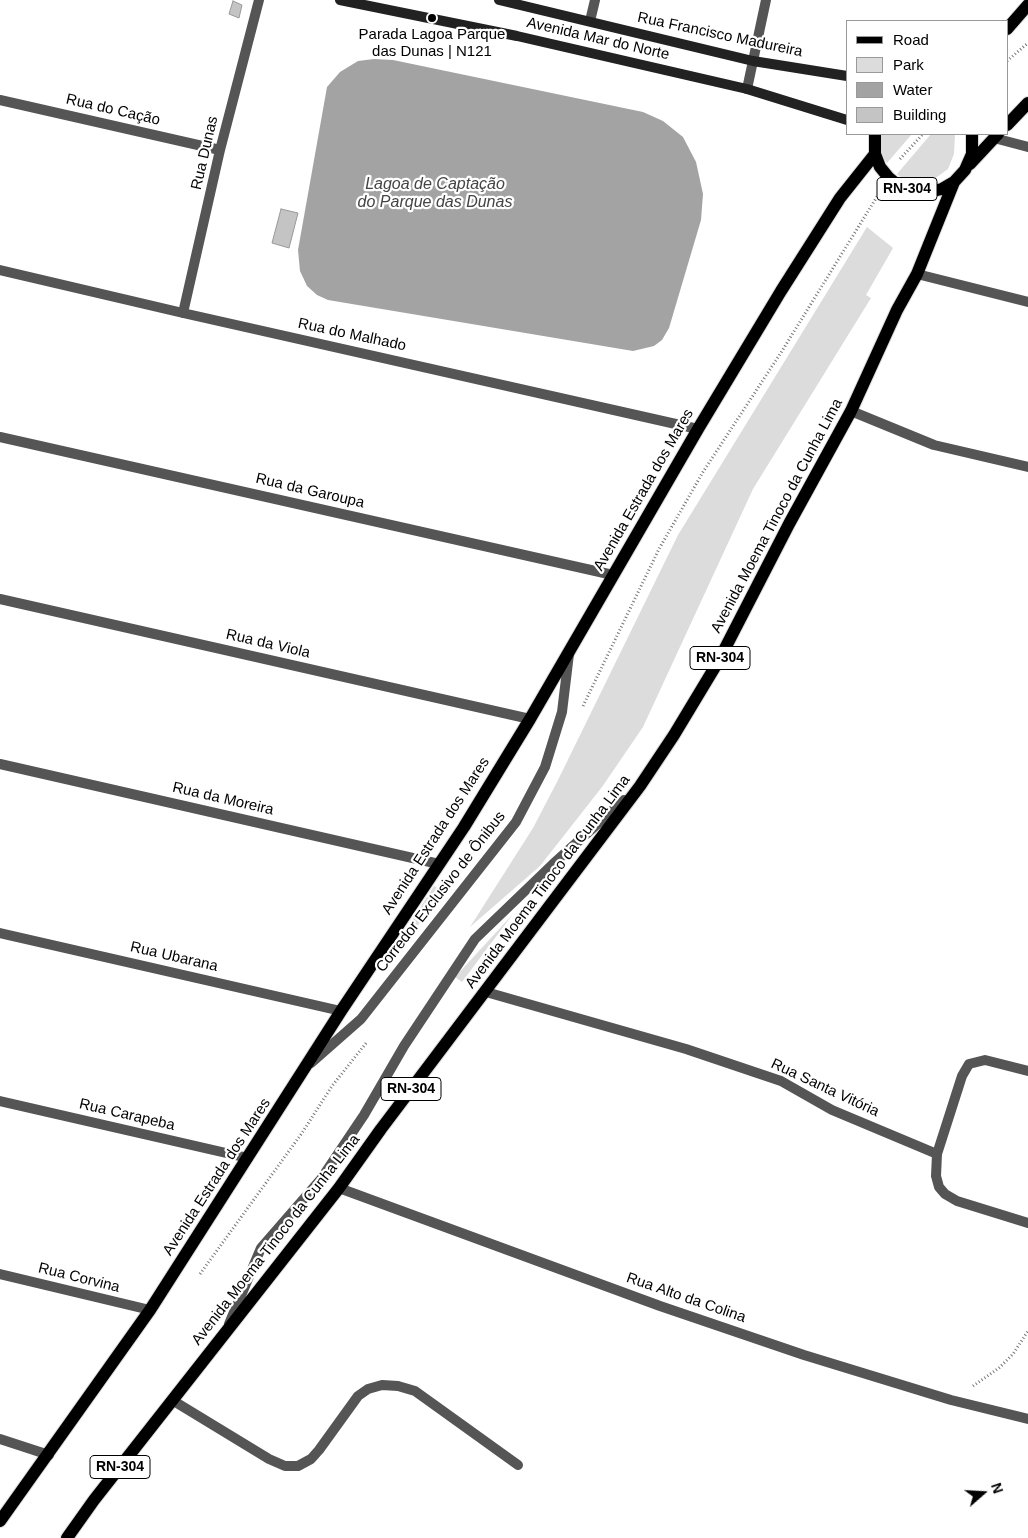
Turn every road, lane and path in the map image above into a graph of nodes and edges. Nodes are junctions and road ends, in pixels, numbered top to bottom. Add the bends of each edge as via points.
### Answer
1 (259, 0) edge
2 (340, 0) edge
3 (499, 0) edge
4 (595, 0) edge
5 (766, 0) edge
6 (1028, 6) edge
7 (590, 21) junction
8 (1008, 28) edge
9 (1028, 43) edge
10 (1008, 60) edge
11 (752, 61) junction
12 (846, 76) edge
13 (746, 89) junction
14 (0, 100) edge
15 (1028, 103) edge
16 (846, 120) edge
17 (1008, 124) edge
18 (874, 135) edge
19 (972, 135) edge
20 (996, 136) edge
21 (1028, 146) edge
22 (220, 150) junction
23 (875, 154) junction
24 (965, 170) junction
25 (954, 182) junction
26 (0, 270) edge
27 (917, 274) junction
28 (1028, 302) edge
29 (182, 313) junction
30 (851, 411) junction
31 (698, 429) junction
32 (0, 437) edge
33 (1028, 467) edge
34 (613, 575) junction
35 (0, 599) edge
36 (570, 650) junction
37 (530, 719) junction
38 (0, 764) edge
39 (640, 786) junction
40 (439, 864) junction
41 (0, 933) edge
42 (486, 992) junction
43 (341, 1011) junction
44 (306, 1068) junction
45 (1028, 1071) edge
46 (0, 1101) edge
47 (937, 1154) junction
48 (248, 1158) junction
49 (339, 1188) junction
50 (1028, 1223) edge
51 (0, 1274) edge
52 (150, 1310) junction
53 (1028, 1331) edge
54 (224, 1334) junction
55 (172, 1400) junction
56 (951, 1400) junction
57 (1028, 1419) edge
58 (0, 1439) edge
59 (49, 1455) junction
60 (518, 1465) dead end
61 (0, 1521) edge
62 (67, 1538) edge

1 - 22 street, Rua Dunas
2 - 13 street, Avenida Mar do Norte via 517,36
3 - 7 street, Rua Francisco Madureira
4 - 7 street
5 - 11 street
6 - 8 main road
7 - 11 street, Rua Francisco Madureira
9 - 10 path
11 - 12 street, Rua Francisco Madureira
11 - 13 street
13 - 16 street, Avenida Mar do Norte
14 - 22 street, Rua do Cação
15 - 17 main road
18 - 23 main road, RN-304
19 - 24 main road, RN-304 via 972,154
20 - 21 street
20 - 24 main road, RN-304
22 - 29 street, Rua Dunas
23 - 25 main road, RN-304 via 889,178 907,189 928,192
23 - 31 main road, Avenida Estrada dos Mares via 835,206
24 - 25 main road, RN-304
25 - 27 main road, Avenida Moema Tinoco da Cunha Lima / RN-304
26 - 29 street, Rua do Malhado
27 - 28 street
27 - 30 main road, Avenida Moema Tinoco da Cunha Lima / RN-304
29 - 31 street, Rua do Malhado
30 - 33 street via 934,445
30 - 39 main road, Avenida Moema Tinoco da Cunha Lima / RN-304 via 718,662
31 - 34 main road, Avenida Estrada dos Mares
32 - 34 street, Rua da Garoupa
34 - 36 main road, Avenida Estrada dos Mares
35 - 37 street, Rua da Viola
36 - 37 main road, Avenida Estrada dos Mares
36 - 44 street, Corredor Exclusivo de Ônibus via 562,712 545,767 516,822 361,1020
37 - 40 main road, Avenida Estrada dos Mares
38 - 40 street, Rua da Moreira
39 - 42 main road, Avenida Moema Tinoco da Cunha Lima / RN-304
39 - 54 street via 475,939 321,1179 261,1248
40 - 43 main road, Avenida Estrada dos Mares
41 - 43 street, Rua Ubarana
42 - 47 street, Rua Santa Vitória via 781,1081 832,1110
42 - 49 main road, Avenida Moema Tinoco da Cunha Lima / RN-304
43 - 44 main road, Avenida Estrada dos Mares
44 - 48 main road, Avenida Estrada dos Mares
45 - 47 street via 985,1060 969,1064 962,1076
46 - 48 street, Rua Carapeba
47 - 50 street via 936,1176 945,1194 957,1201
48 - 52 main road, Avenida Estrada dos Mares
49 - 54 main road, Avenida Moema Tinoco da Cunha Lima / RN-304
49 - 56 street, Rua Alto da Colina via 669,1309
51 - 52 street, Rua Corvina
52 - 59 main road, Avenida Estrada dos Mares
53 - 56 path via 999,1368
54 - 55 main road, Avenida Moema Tinoco da Cunha Lima / RN-304
55 - 60 street via 269,1459 285,1466 298,1466 319,1450 358,1396 382,1385 398,1386 416,1391
55 - 62 main road, Avenida Moema Tinoco da Cunha Lima / RN-304
56 - 57 street, Rua Alto da Colina
58 - 59 street
59 - 61 main road, Avenida Estrada dos Mares

